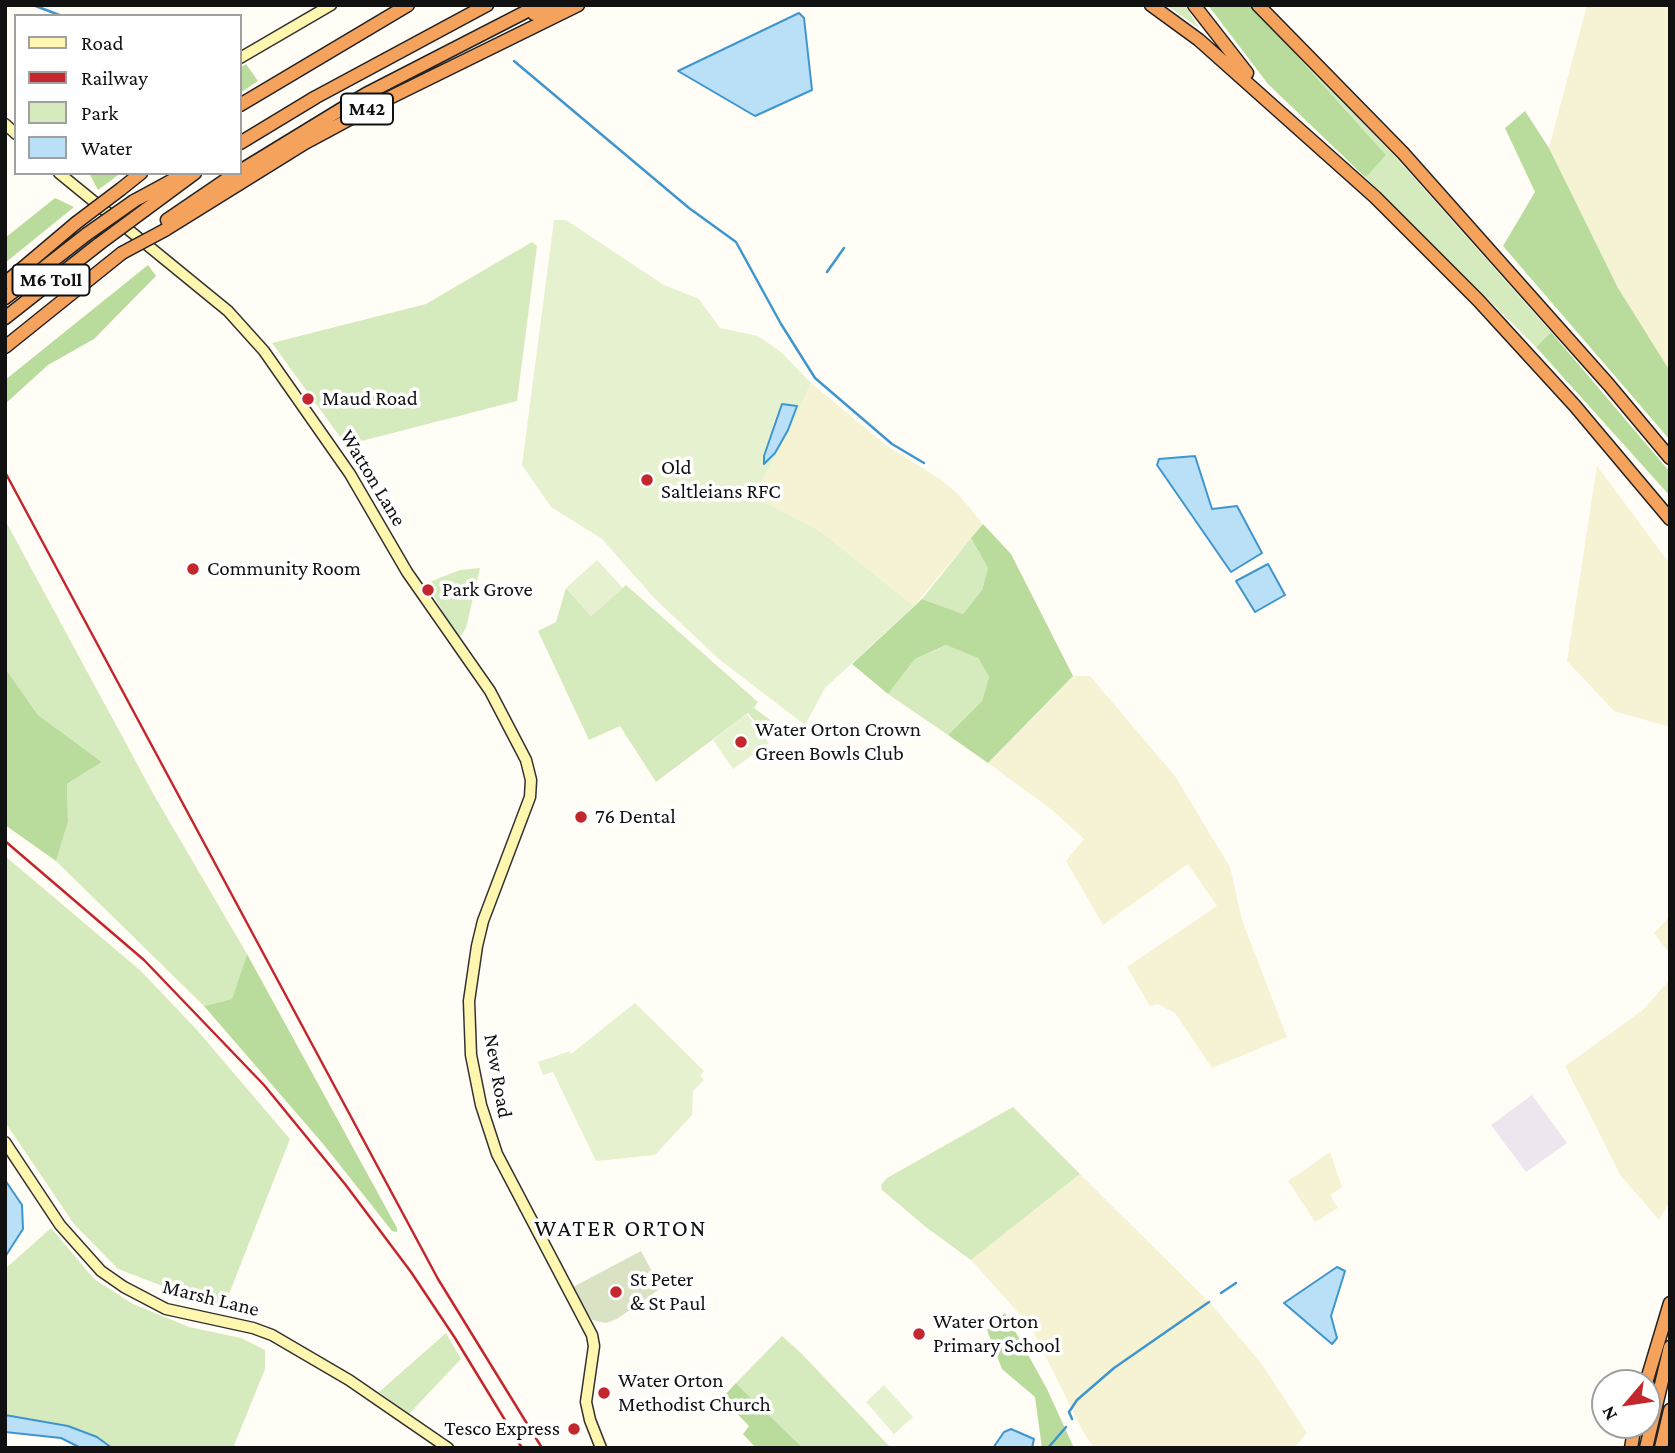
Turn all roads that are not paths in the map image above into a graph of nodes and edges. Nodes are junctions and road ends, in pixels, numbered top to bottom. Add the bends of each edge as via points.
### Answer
1 (331, 5) edge
2 (408, 5) edge
3 (487, 5) edge
4 (539, 5) edge
5 (556, 5) edge
6 (578, 5) edge
7 (1151, 5) edge
8 (1194, 5) edge
9 (1258, 5) edge
10 (483, 34) junction
11 (242, 57) edge
12 (242, 104) edge
13 (1296, 124) junction
14 (242, 142) edge
15 (242, 170) edge
16 (64, 175) edge
17 (138, 175) edge
18 (182, 175) edge
19 (192, 175) edge
20 (234, 175) edge
21 (163, 227) junction
22 (5, 283) edge
23 (5, 298) edge
24 (5, 318) edge
25 (5, 347) edge
26 (1670, 458) edge
27 (1670, 519) edge
28 (530, 797) joint
29 (5, 1142) edge
30 (1670, 1303) edge
31 (1670, 1347) edge
32 (1650, 1369) edge
33 (1670, 1410) edge
34 (448, 1448) edge
35 (601, 1448) edge
36 (1646, 1448) edge
37 (1661, 1448) edge

1 - 11 main road
2 - 12 highway
3 - 14 highway, M42
4 - 10 highway, M42
5 - 10 highway
6 - 21 highway, M42 via 366,110
7 - 13 highway
8 - 13 highway via 1242,68
9 - 26 highway via 1403,153
10 - 15 highway, M42 via 366,94
13 - 27 highway via 1478,300
16 - 28 main road, Watton Lane via 228,311 256,340 331,444 407,572 482,678 526,760
17 - 22 highway, bridge
18 - 23 highway, bridge via 134,201
19 - 24 highway, M6 Toll, bridge
20 - 21 highway, M42
21 - 25 highway, M42, bridge via 118,256
28 - 35 main road, New Road via 477,946 469,1000 471,1055 497,1154 589,1329 594,1346 586,1402
29 - 34 main road, Marsh Lane via 60,1225 101,1271 166,1309 253,1328 280,1339
30 - 32 highway
31 - 36 highway
33 - 37 highway

